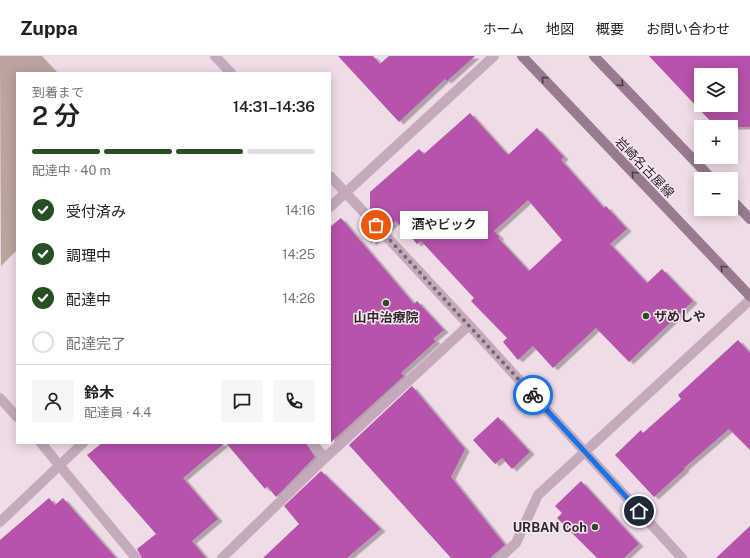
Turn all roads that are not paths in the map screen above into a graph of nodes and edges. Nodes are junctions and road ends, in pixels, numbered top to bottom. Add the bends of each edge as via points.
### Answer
1 (215, 56) edge
2 (494, 56) edge
3 (522, 56) edge
4 (594, 56) edge
5 (230, 72) edge
6 (705, 172) edge
7 (331, 177) edge
8 (345, 192) junction
9 (331, 205) edge
10 (738, 206) edge
11 (750, 219) edge
12 (750, 296) edge
13 (750, 300) edge
14 (469, 325) junction
15 (0, 398) edge
16 (16, 416) edge
17 (42, 444) edge
18 (82, 444) edge
19 (313, 444) edge
20 (585, 452) junction
21 (325, 458) junction
22 (61, 465) junction
23 (0, 522) edge
24 (136, 558) edge
25 (222, 558) edge
26 (500, 558) edge
27 (682, 558) edge

1 - 5 street
2 - 8 street
12 -> 3 main road, 岩崎名古屋線
4 -> 6 main road
7 - 8 street
8 - 9 street
8 - 14 street
10 - 11 main road
13 - 20 street
14 - 20 street
14 - 21 street
15 - 16 street
17 - 22 street
18 - 22 street
19 - 21 street
20 - 26 street via 538,495 516,543
20 - 27 street
21 - 25 street
22 - 23 street
22 - 24 street

